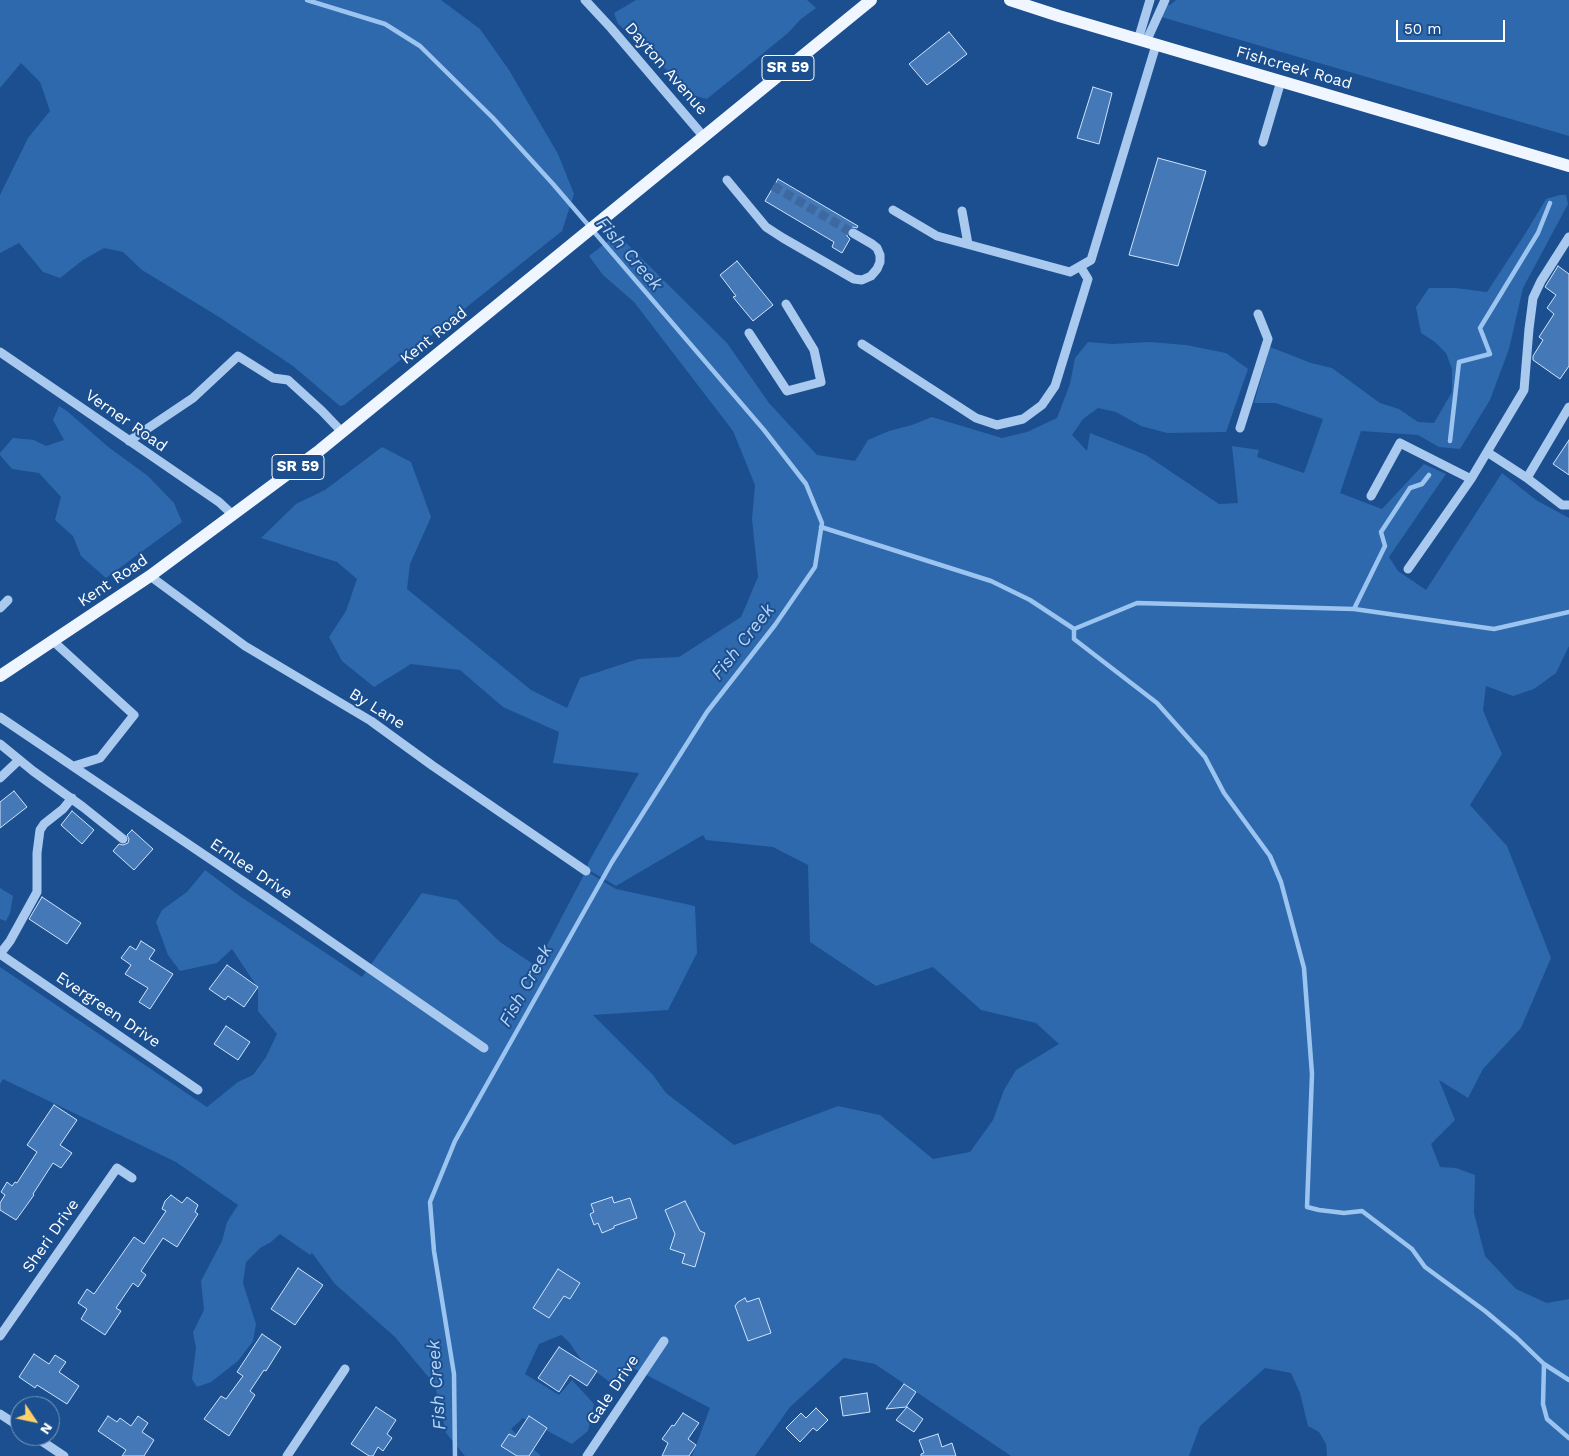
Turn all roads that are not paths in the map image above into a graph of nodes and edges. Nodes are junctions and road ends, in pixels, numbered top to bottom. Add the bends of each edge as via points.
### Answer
1 (585, 0) edge
2 (871, 0) edge
3 (1010, 0) edge
4 (1150, 0) edge
5 (1165, 0) edge
6 (1147, 42) junction
7 (1281, 81) junction
8 (704, 136) junction
9 (1263, 142) dead end
10 (1569, 166) edge
11 (727, 180) dead end
12 (893, 210) dead end
13 (962, 210) dead end
14 (854, 233) tunnel mouth
15 (1569, 237) edge
16 (968, 244) junction
17 (1080, 266) junction
18 (786, 304) dead end
19 (1258, 314) dead end
20 (748, 334) dead end
21 (862, 344) dead end
22 (0, 352) edge
23 (1569, 407) edge
24 (1240, 428) dead end
25 (342, 432) junction
26 (129, 441) junction
27 (1487, 452) junction
28 (1527, 478) junction
29 (1471, 479) junction
30 (1371, 496) dead end
31 (1569, 505) edge
32 (233, 515) junction
33 (1408, 569) dead end
34 (150, 576) junction
35 (8, 600) dead end
36 (0, 608) edge
37 (53, 641) junction
38 (0, 676) edge
39 (0, 717) edge
40 (0, 744) edge
41 (19, 760) junction
42 (74, 766) junction
43 (0, 778) edge
44 (72, 798) junction
45 (123, 839) dead end
46 (586, 871) dead end
47 (0, 954) edge
48 (484, 1048) dead end
49 (198, 1090) dead end
50 (132, 1178) dead end
51 (0, 1336) edge
52 (664, 1341) dead end
53 (345, 1369) dead end
54 (49, 1446) edge
55 (64, 1456) edge
56 (288, 1456) edge
57 (587, 1456) edge

1 - 8 street, Dayton Avenue
2 - 8 main road, Kent Road / SR 59
3 - 6 main road, Fishcreek Road
4 - 6 street
5 - 6 street
6 - 7 main road, Fishcreek Road
6 - 17 street via 1091,260
7 - 9 street
7 - 10 main road, Fishcreek Road
8 - 25 main road, Kent Road / SR 59
11 - 14 street via 766,226 854,280 862,280 877,269 880,255 877,248
12 - 16 street via 937,236
13 - 16 street
15 - 27 street via 1540,281 1533,298 1524,390
16 - 17 street via 1070,272
17 - 21 street via 1088,279 1056,386 1042,404 1023,419 997,425 976,418
18 - 20 street via 814,350 821,382 787,391
19 - 24 street via 1268,339
22 - 26 street, Verner Road
23 - 28 street
25 - 26 street via 288,380 273,378 238,356 193,398
25 - 32 main road, Kent Road / SR 59
26 - 32 street, Verner Road
27 - 28 street
27 - 29 street
28 - 31 street via 1562,504
29 - 30 street via 1400,443
29 - 33 street
32 - 34 main road, Kent Road / SR 59
34 - 37 main road, Kent Road / SR 59
34 - 46 street, By Lane via 245,646 371,721
35 - 36 street
37 - 38 main road, Kent Road / SR 59
37 - 42 street via 134,715 100,758
39 - 42 street, Ernlee Drive
40 - 41 street
41 - 43 street
41 - 44 street
42 - 48 street, Ernlee Drive
44 - 45 street
44 - 47 street via 40,830 37,892
47 - 49 street, Evergreen Drive
50 - 51 street, Sheri Drive via 117,1168
52 - 57 street, Gale Drive
53 - 56 street
54 - 55 street

